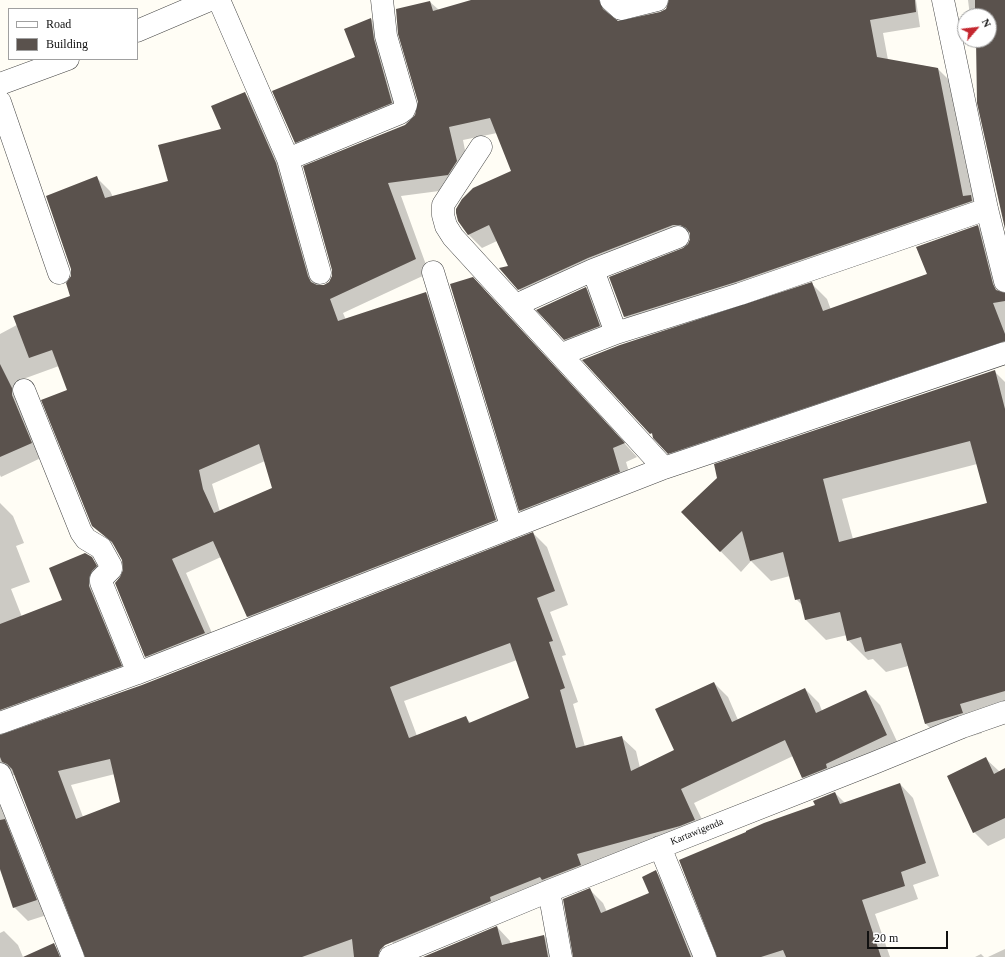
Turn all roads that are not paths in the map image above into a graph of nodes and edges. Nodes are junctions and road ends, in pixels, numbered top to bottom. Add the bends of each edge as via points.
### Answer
1 (210, 0) edge
2 (219, 0) edge
3 (382, 0) edge
4 (611, 0) edge
5 (657, 0) edge
6 (943, 0) edge
7 (138, 30) edge
8 (65, 60) edge
9 (0, 84) edge
10 (0, 102) edge
11 (481, 147) dead end
12 (288, 158) junction
13 (987, 209) junction
14 (678, 237) dead end
15 (593, 270) junction
16 (59, 272) dead end
17 (433, 272) dead end
18 (320, 273) dead end
19 (1005, 281) edge
20 (516, 305) junction
21 (616, 334) junction
22 (1005, 353) edge
23 (562, 354) junction
24 (24, 390) dead end
25 (664, 468) junction
26 (511, 526) junction
27 (138, 672) junction
28 (1005, 712) edge
29 (0, 724) edge
30 (0, 774) edge
31 (660, 847) junction
32 (549, 891) junction
33 (397, 956) edge
34 (73, 957) edge
35 (561, 957) edge
36 (705, 957) edge

1 - 7 street
2 - 12 street
3 - 12 street via 386,36 406,105 404,110
4 - 5 street via 621,9
6 - 13 street
8 - 9 street
10 - 16 street
11 - 20 street via 443,205 443,215 453,237
12 - 18 street
13 - 19 street
13 - 21 street
14 - 15 street
15 - 20 street
15 - 21 street
17 - 26 street
20 - 23 street
21 - 23 street
22 - 25 street
23 - 25 street
24 - 27 street via 81,532 86,539 101,548 111,566 101,582
25 - 26 street
26 - 27 street
27 - 29 street
28 - 31 street, Kartawigenda
30 - 34 street
31 - 32 street, Kartawigenda
31 - 36 street
32 - 33 street, Kartawigenda
32 - 35 street

